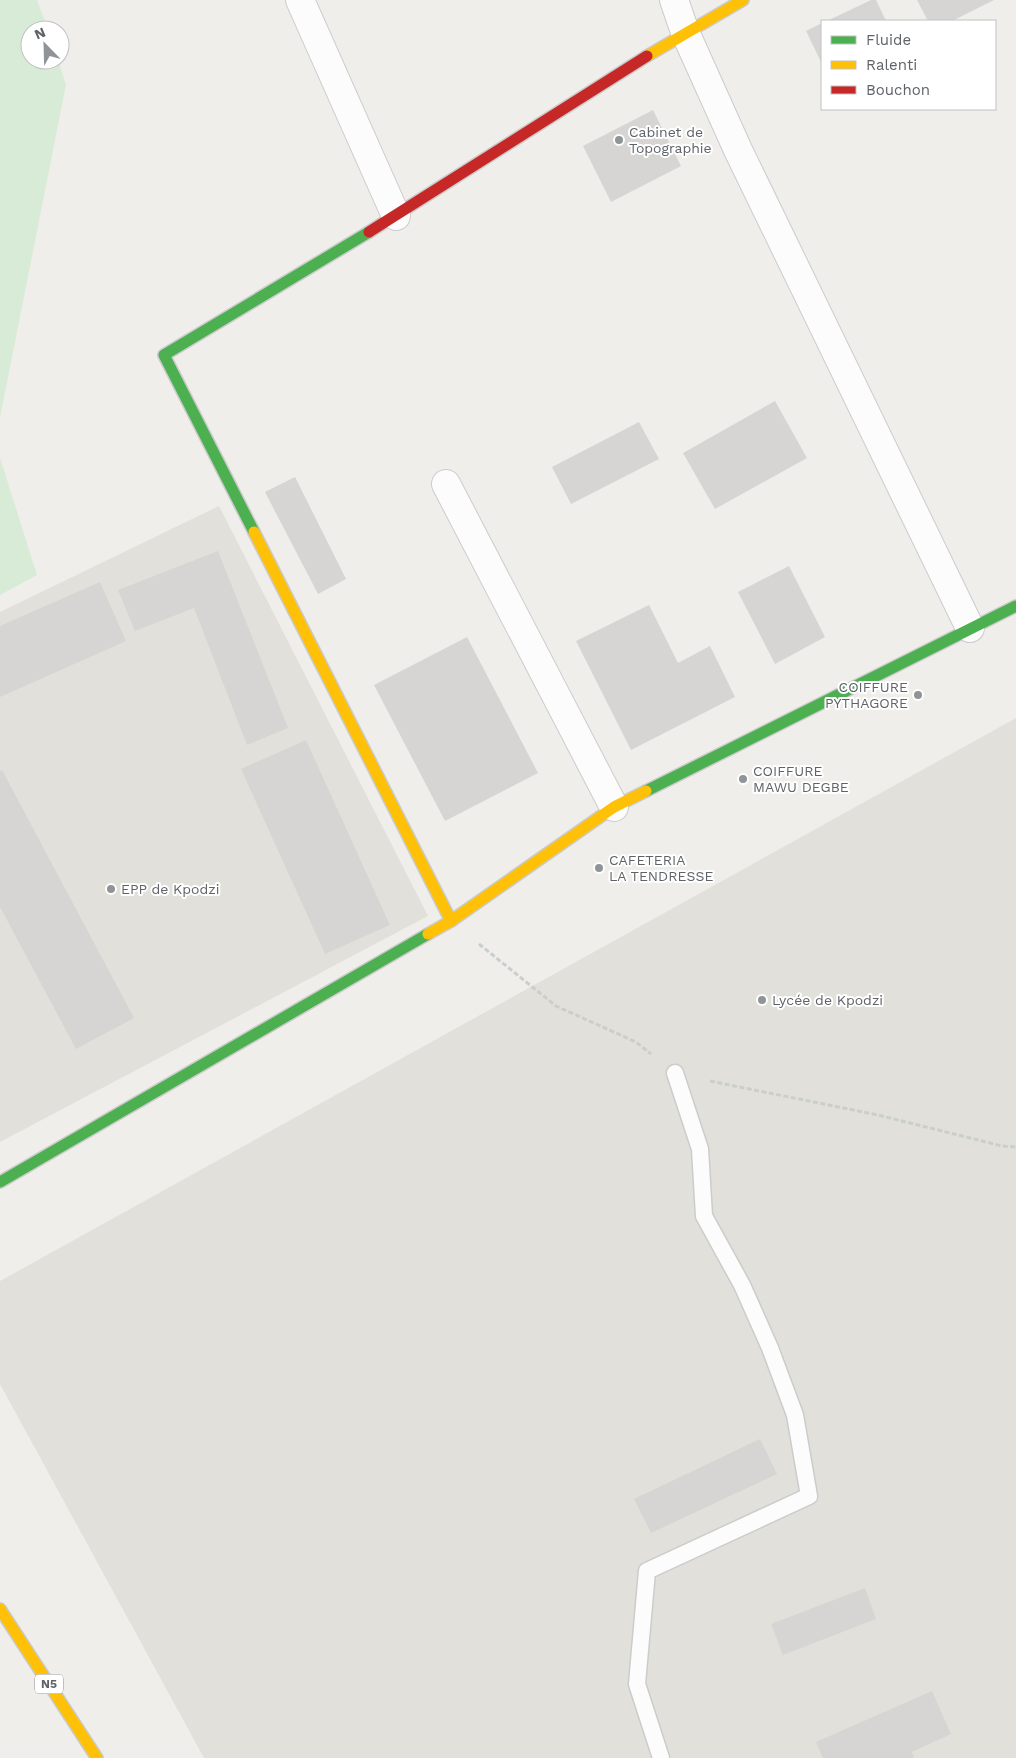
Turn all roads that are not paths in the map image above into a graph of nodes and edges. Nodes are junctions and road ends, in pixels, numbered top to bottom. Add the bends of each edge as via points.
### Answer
1 (300, 0) edge
2 (674, 0) edge
3 (743, 0) edge
4 (685, 32) junction
5 (396, 216) junction
6 (446, 484) dead end
7 (1016, 606) edge
8 (970, 628) junction
9 (614, 807) junction
10 (451, 921) junction
11 (675, 1073) road end
12 (0, 1182) edge
13 (0, 1609) edge
14 (97, 1758) edge
15 (661, 1758) edge

1 - 5 street
2 - 4 street
3 - 4 street
4 - 5 street
4 - 8 street via 738,150
5 - 10 street via 164,355
6 - 9 street
7 - 8 street
8 - 9 street
9 - 10 street
10 - 12 street
11 - 15 lane via 700,1149 704,1216 742,1285 770,1348 792,1407 809,1496 648,1571 637,1684
13 - 14 street, N5 / N5

